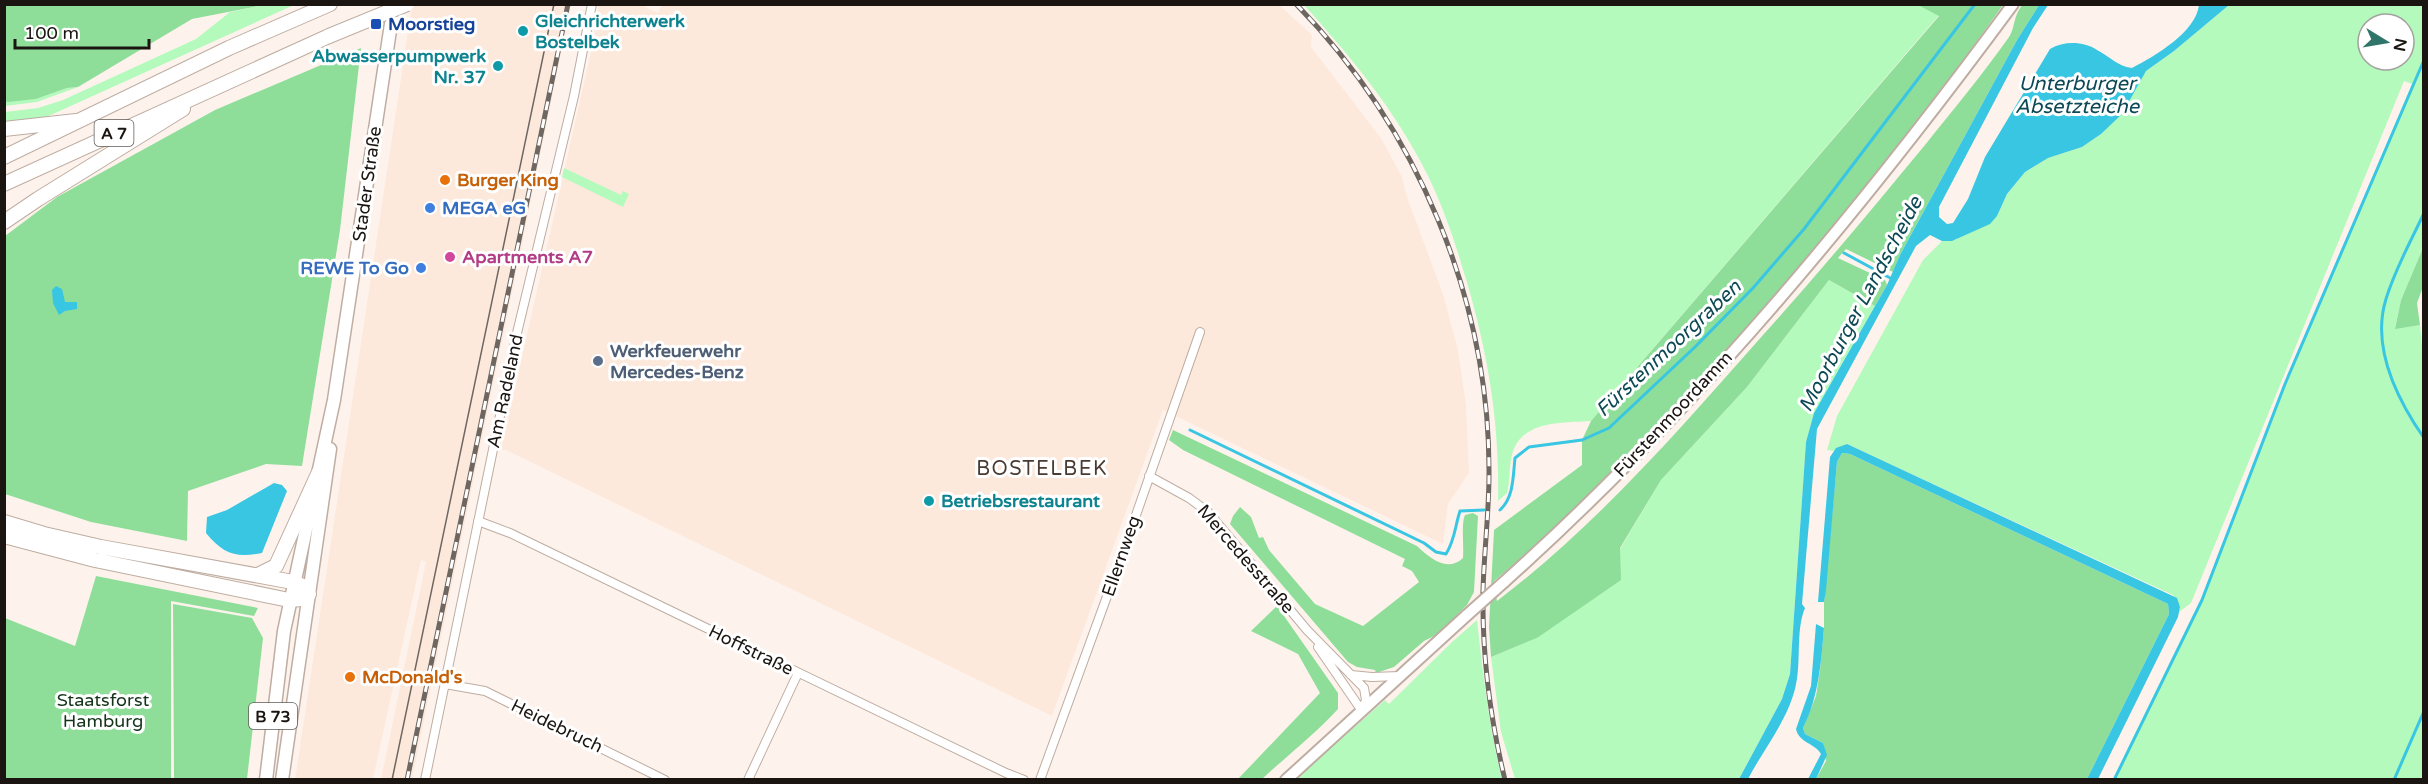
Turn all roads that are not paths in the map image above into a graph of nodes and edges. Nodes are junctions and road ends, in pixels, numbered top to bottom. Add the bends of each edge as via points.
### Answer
1 (330, 4) edge
2 (394, 4) edge
3 (407, 4) edge
4 (592, 4) edge
5 (2013, 4) edge
6 (224, 82) junction
7 (81, 121) junction
8 (4, 129) edge
9 (4, 157) edge
10 (4, 184) edge
11 (4, 222) edge
12 (1200, 332) dead end
13 (334, 400) junction
14 (319, 472) junction
15 (1149, 476) junction
16 (478, 521) junction
17 (4, 522) edge
18 (4, 536) edge
19 (258, 575) junction
20 (293, 582) junction
21 (309, 594) junction
22 (289, 600) junction
23 (1307, 630) junction
24 (798, 673) junction
25 (1351, 675) junction
26 (1400, 676) junction
27 (445, 684) junction
28 (1362, 711) junction
29 (266, 780) edge
30 (282, 780) edge
31 (425, 780) edge
32 (665, 780) edge
33 (748, 780) edge
34 (1024, 780) edge
35 (1040, 780) edge
36 (1286, 780) edge

1 - 7 highway, A 7 via 229,48
2 - 13 main road, Stader Straße / B 73
3 - 6 highway, A 7, bridge
4 - 16 street, Am Radeland
5 - 26 main road, Fürstenmoordamm, bridge via 1851,214 1727,357 1598,495
6 - 10 highway, A 7
6 - 11 highway
7 - 8 highway
7 - 9 highway, A 7
12 - 15 street, Ellernweg
13 - 14 main road, Stader Straße / B 73
13 - 21 main road, Stader Straße / B 73 via 328,471
14 - 19 highway via 276,566
14 - 20 main road, Stader Straße / B 73
15 - 23 street, Mercedesstraße via 1208,512
15 - 35 street, Ellernweg
16 - 24 street, Hoffstraße
16 - 27 street, Am Radeland
17 - 19 highway via 100,547
18 - 22 highway via 95,560
19 - 20 highway
20 - 21 highway
20 - 22 main road, Stader Straße / B 73
21 - 22 highway
21 - 30 main road, Stader Straße / B 73
22 - 29 main road, Stader Straße / B 73
23 - 25 street, Mercedesstraße
23 - 28 street, Mercedesstraße
24 - 33 street
24 - 34 street, Hoffstraße
25 - 26 street
25 - 28 street, Mercedesstraße via 1365,691
26 - 28 main road, Fürstenmoordamm
27 - 31 street, Am Radeland
27 - 32 street, Heidebruch via 485,691
28 - 36 main road, Fürstenmoordamm

